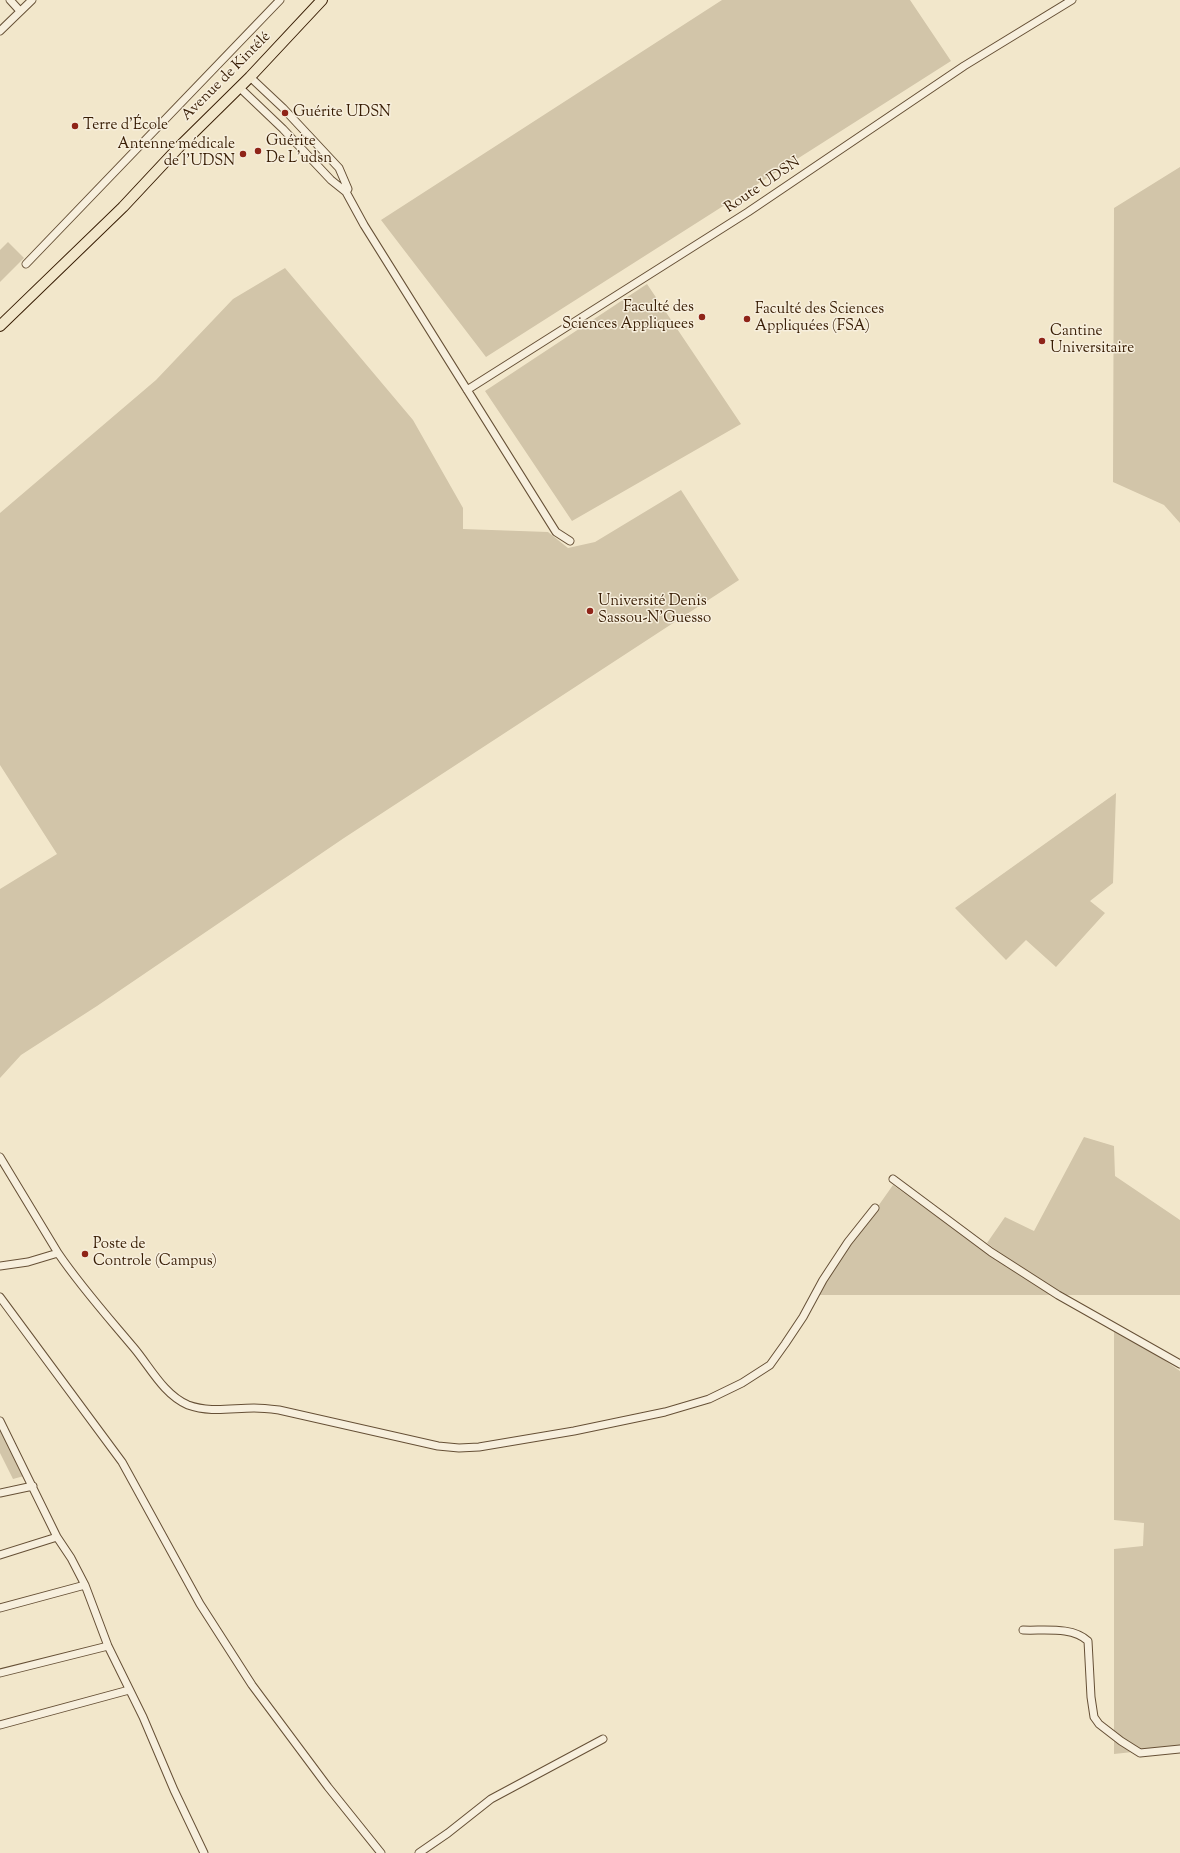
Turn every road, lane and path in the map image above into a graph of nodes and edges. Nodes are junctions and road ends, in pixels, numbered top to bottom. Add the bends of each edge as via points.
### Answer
1 (10, 0) edge
2 (32, 0) edge
3 (280, 0) edge
4 (322, 0) edge
5 (1072, 0) edge
6 (20, 11) junction
7 (0, 31) edge
8 (258, 68) junction
9 (250, 77) junction
10 (259, 86) junction
11 (240, 88) junction
12 (231, 96) junction
13 (250, 96) junction
14 (346, 192) junction
15 (26, 264) dead end
16 (0, 326) edge
17 (467, 390) junction
18 (570, 541) dead end
19 (0, 1157) edge
20 (893, 1179) dead end
21 (875, 1208) dead end
22 (58, 1253) junction
23 (0, 1266) edge
24 (0, 1297) edge
25 (1180, 1364) edge
26 (0, 1421) edge
27 (33, 1486) junction
28 (0, 1493) edge
29 (57, 1537) junction
30 (0, 1555) edge
31 (85, 1585) junction
32 (0, 1608) edge
33 (1023, 1630) dead end
34 (108, 1646) junction
35 (0, 1673) edge
36 (129, 1690) junction
37 (0, 1725) edge
38 (603, 1739) dead end
39 (1180, 1750) edge
40 (204, 1853) edge
41 (382, 1853) edge
42 (419, 1853) edge

1 - 6 street
2 - 6 street
3 - 15 street
4 - 8 main road, Avenue de Kintélé
5 - 17 street, Route UDSN via 964,66 748,212
6 - 7 street
8 - 9 main road, Avenue de Kintélé
8 - 10 street
9 - 10 street
9 - 11 main road, Avenue de Kintélé
10 - 14 street via 339,168 348,189
11 - 12 main road, Avenue de Kintélé
11 - 13 street
12 - 13 street
12 - 16 main road, Avenue de Kintélé via 123,207
13 - 14 street via 330,180
14 - 17 street
17 - 18 street via 556,532
19 - 22 street
20 - 25 street via 991,1252 1058,1295
21 - 22 street via 848,1242 803,1317 770,1365 742,1383 709,1400 665,1412 479,1447 438,1446 279,1410 205,1410 187,1404 174,1396 159,1381 79,1284
22 - 23 street via 28,1262
24 - 41 street via 122,1462 200,1604 252,1685
26 - 27 street
27 - 28 street
27 - 29 street
29 - 30 street
29 - 31 street
31 - 32 street
31 - 34 street
33 - 39 street via 1075,1632 1083,1637 1088,1641 1091,1697 1094,1717 1099,1724 1140,1753
34 - 35 street
34 - 36 street
36 - 37 street
36 - 40 street
38 - 42 street via 491,1799

